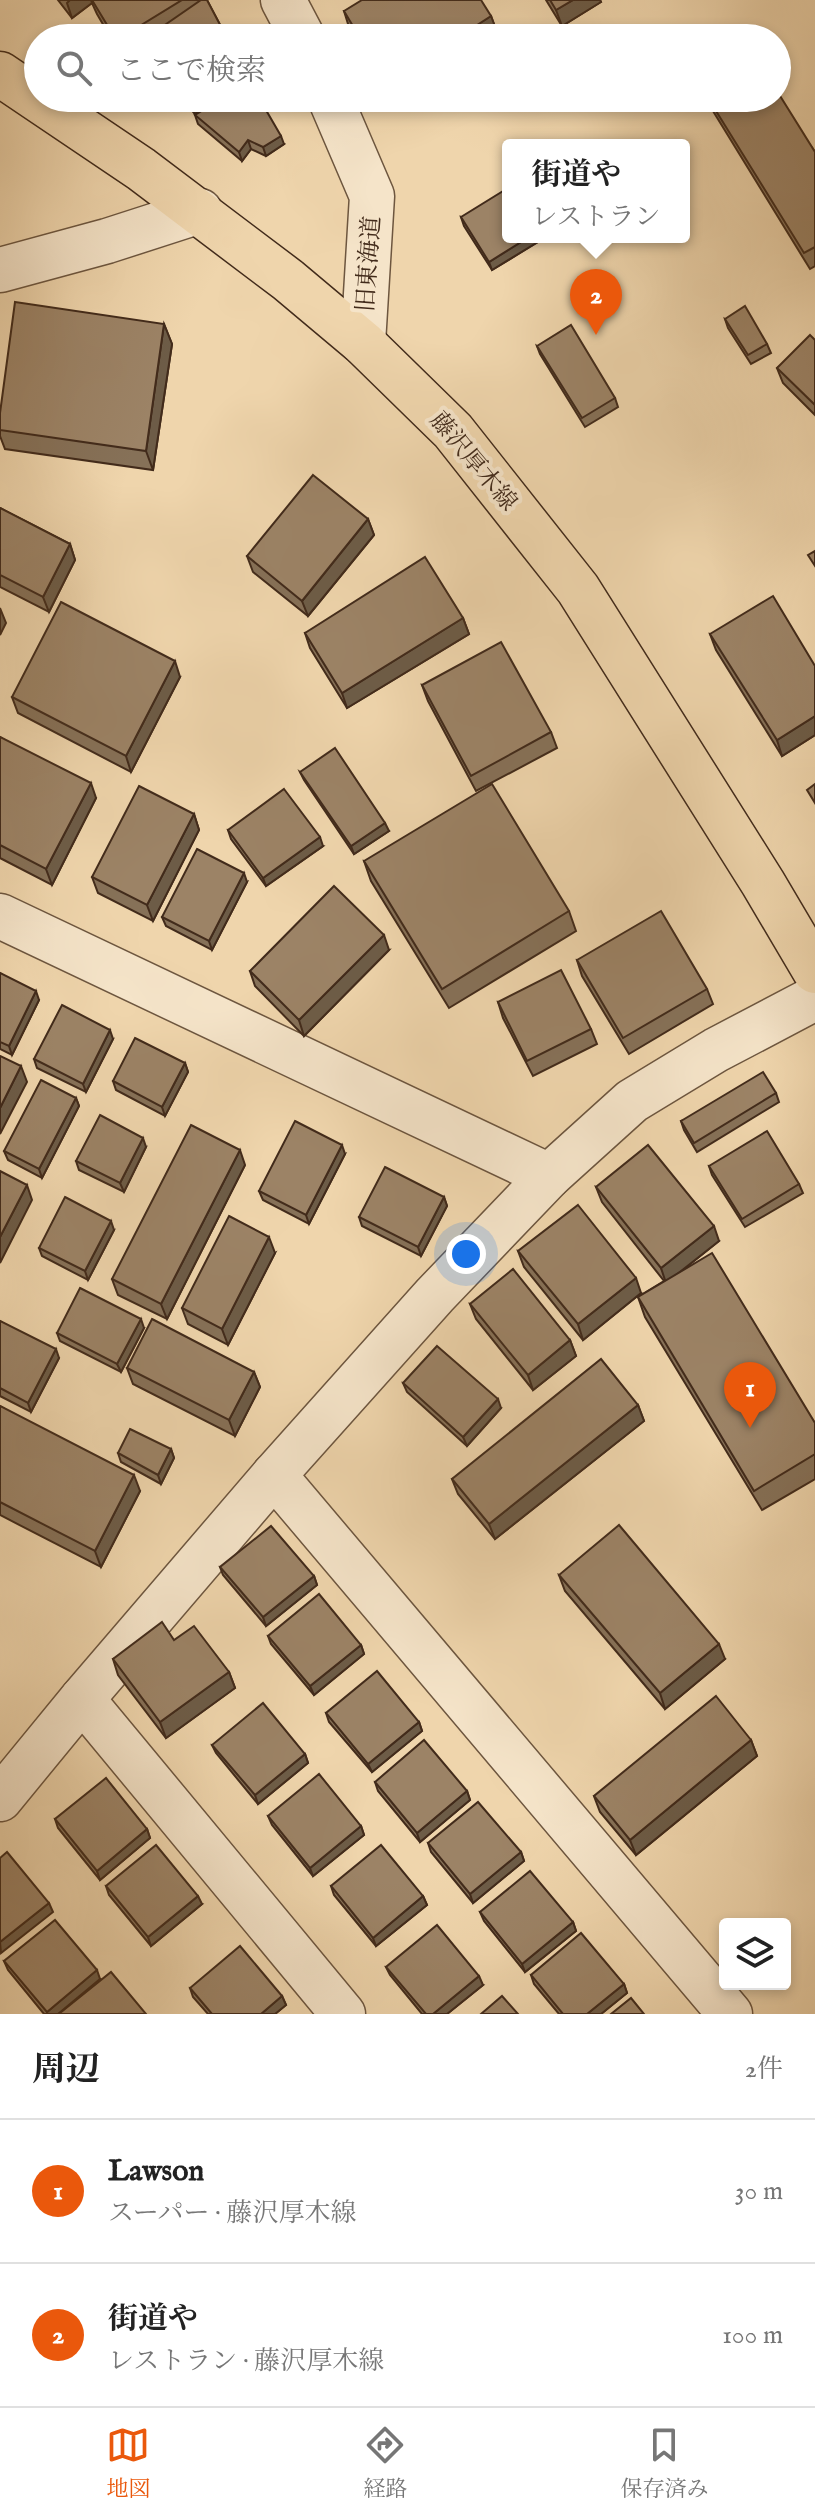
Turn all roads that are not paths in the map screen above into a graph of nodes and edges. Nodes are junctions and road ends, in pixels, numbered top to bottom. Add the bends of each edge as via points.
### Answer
1 (283, 0) edge
2 (296, 24) edge
3 (0, 74) edge
4 (24, 90) edge
5 (55, 112) edge
6 (336, 112) edge
7 (200, 211) junction
8 (0, 270) edge
9 (363, 343) junction
10 (0, 916) edge
11 (815, 971) edge
12 (815, 998) edge
13 (549, 1176) junction
14 (274, 1475) junction
15 (82, 1699) junction
16 (0, 1799) edge
17 (343, 2014) edge
18 (730, 2014) edge

1 - 2 street
3 - 4 main road, 藤沢厚木線
5 - 7 main road, 藤沢厚木線
6 - 9 street, 旧東海道 via 372,196
7 - 8 street
7 - 9 main road, 藤沢厚木線
9 - 11 main road, 藤沢厚木線 via 453,431 578,589
10 - 13 street
12 - 13 street via 632,1101
13 - 14 street
14 - 15 street
14 - 18 street
15 - 16 street
15 - 17 street

